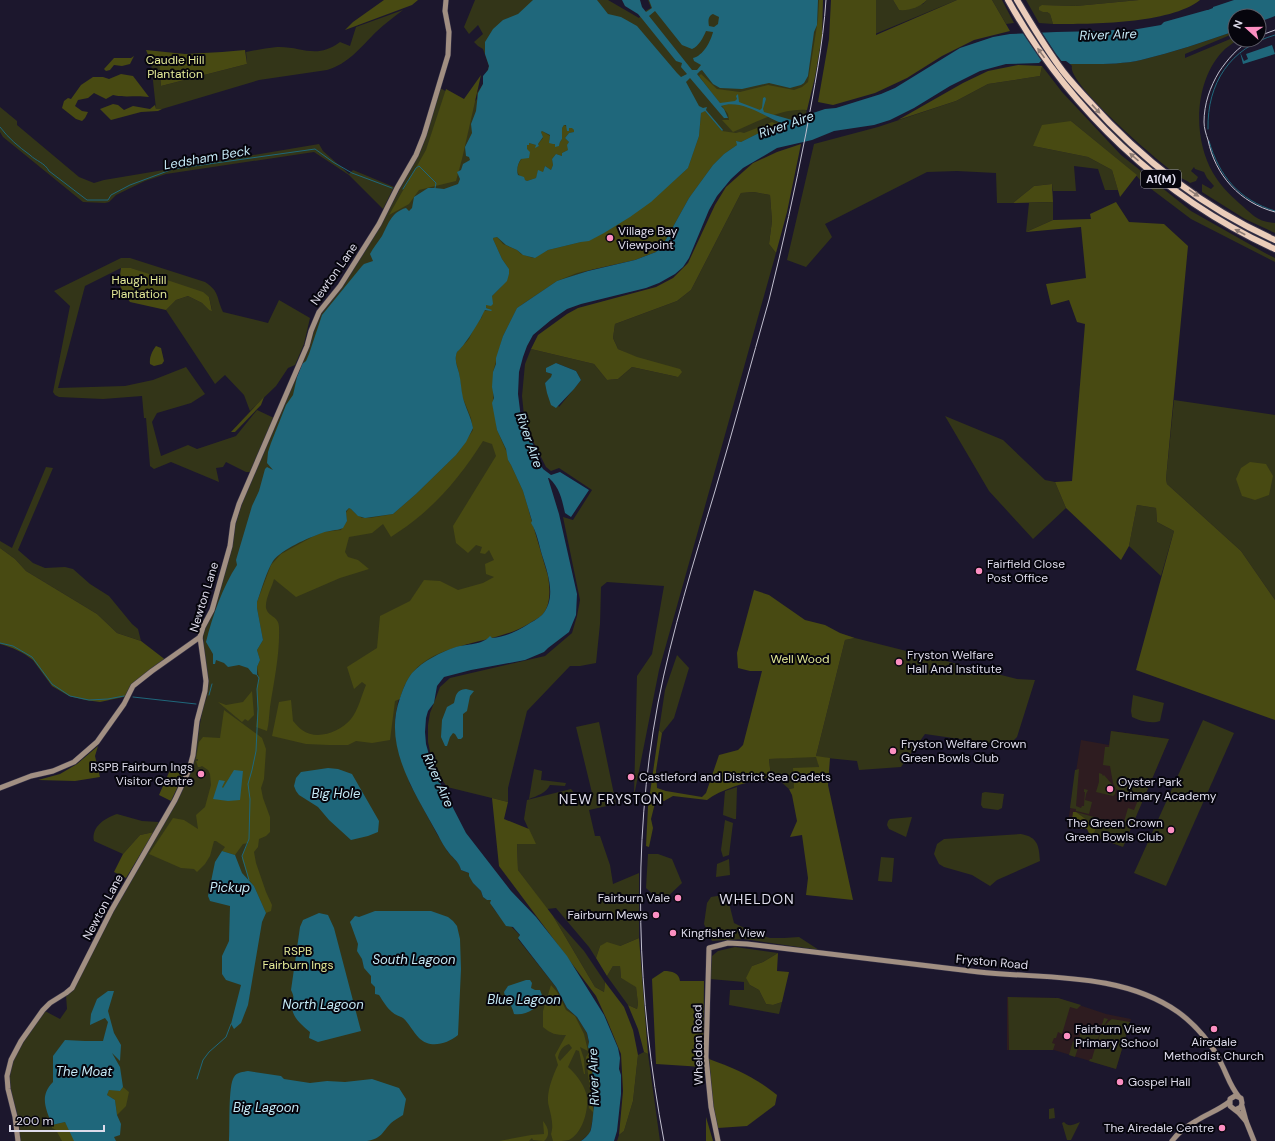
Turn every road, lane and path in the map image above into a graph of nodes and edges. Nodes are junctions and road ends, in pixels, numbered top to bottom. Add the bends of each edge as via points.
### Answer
1 (446, 0) edge
2 (1008, 0) edge
3 (1016, 0) edge
4 (1275, 240) edge
5 (1275, 249) edge
6 (200, 636) junction
7 (0, 788) edge
8 (709, 948) joint
9 (1230, 1085) junction
10 (1239, 1097) junction
11 (1230, 1100) junction
12 (1242, 1106) junction
13 (1221, 1108) junction
14 (1233, 1109) junction
15 (1246, 1121) junction
16 (18, 1141) edge
17 (718, 1141) edge
18 (1172, 1141) edge
19 (1254, 1141) edge

1 - 6 street, Newton Lane via 449,46 424,135 379,224 315,320 307,346 239,504 212,610
5 -> 2 highway, A1(M) via 1218,219 1159,178 1106,131 1080,103 1036,46
3 -> 4 highway, A1(M) via 1059,66 1124,137 1166,173 1222,212
6 - 7 street via 134,686 97,742 74,762
6 - 16 street, Newton Lane via 206,681 188,770 175,800 111,911 72,988 43,1010 11,1060 7,1076 8,1089
8 - 9 street, Fryston Road via 747,944 980,972 1106,983 1157,999 1186,1018 1211,1047 1222,1064
8 - 17 street, Wheldon Road via 706,1057 711,1107
9 - 10 street, Fryston Road
9 - 11 street, Fryston Road
10 - 11 street via 1235,1096
10 - 12 street, Fryston Road
11 - 13 street
11 - 14 street, Fryston Road
12 - 14 street
12 - 15 street, Fryston Road
13 - 14 street
13 - 18 street via 1184,1129
14 - 15 street, Fryston Road
15 - 19 street, Fryston Road

